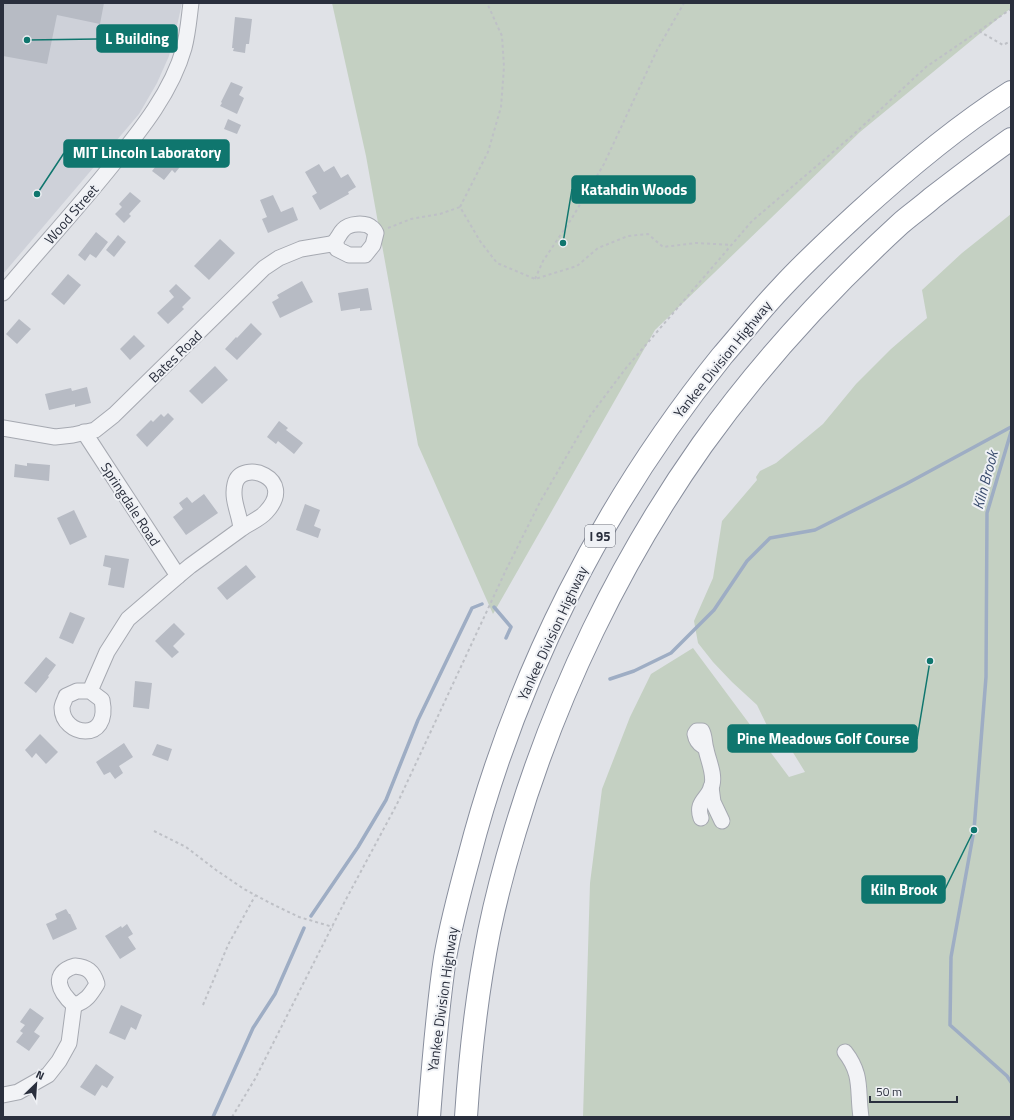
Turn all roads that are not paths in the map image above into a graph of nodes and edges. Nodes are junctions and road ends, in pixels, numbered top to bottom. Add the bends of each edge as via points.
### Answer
1 (191, 3) edge
2 (1011, 92) edge
3 (1011, 138) edge
4 (336, 242) junction
5 (3, 293) edge
6 (3, 428) edge
7 (84, 432) junction
8 (241, 530) dead end
9 (178, 576) junction
10 (90, 691) dead end
11 (703, 746) dead end
12 (711, 787) junction
13 (701, 818) dead end
14 (722, 821) dead end
15 (74, 1005) dead end
16 (846, 1052) dead end
17 (3, 1095) edge
18 (429, 1117) edge
19 (466, 1117) edge
20 (861, 1117) edge

1 - 5 street, Wood Street via 184,49 171,81 150,115 84,200
2 - 18 highway, Yankee Division Highway / I 95 via 951,134 904,172 834,236 748,324 670,425 634,478 593,548 554,622 513,717 478,820 445,958
3 - 19 highway, I 95 via 903,222 827,295 800,325 704,442 662,506 608,599 581,654 549,732 527,790 509,851 482,971
4 - 4 street via 338,249 349,255 365,256 373,245 376,233 372,227 362,224 348,225 342,230
4 - 7 street, Bates Road via 301,249 279,258 264,268 114,415 95,430
6 - 7 street, Bates Road via 55,438
7 - 9 street, Springdale Road
8 - 9 street
9 - 10 street via 128,619 107,652
11 - 12 street via 696,739 695,734 698,731 702,731 705,738 712,776
12 - 13 street via 698,811
12 - 14 street via 713,802
15 - 17 street via 69,1043 48,1075 18,1092
16 - 20 street via 852,1061 859,1083

